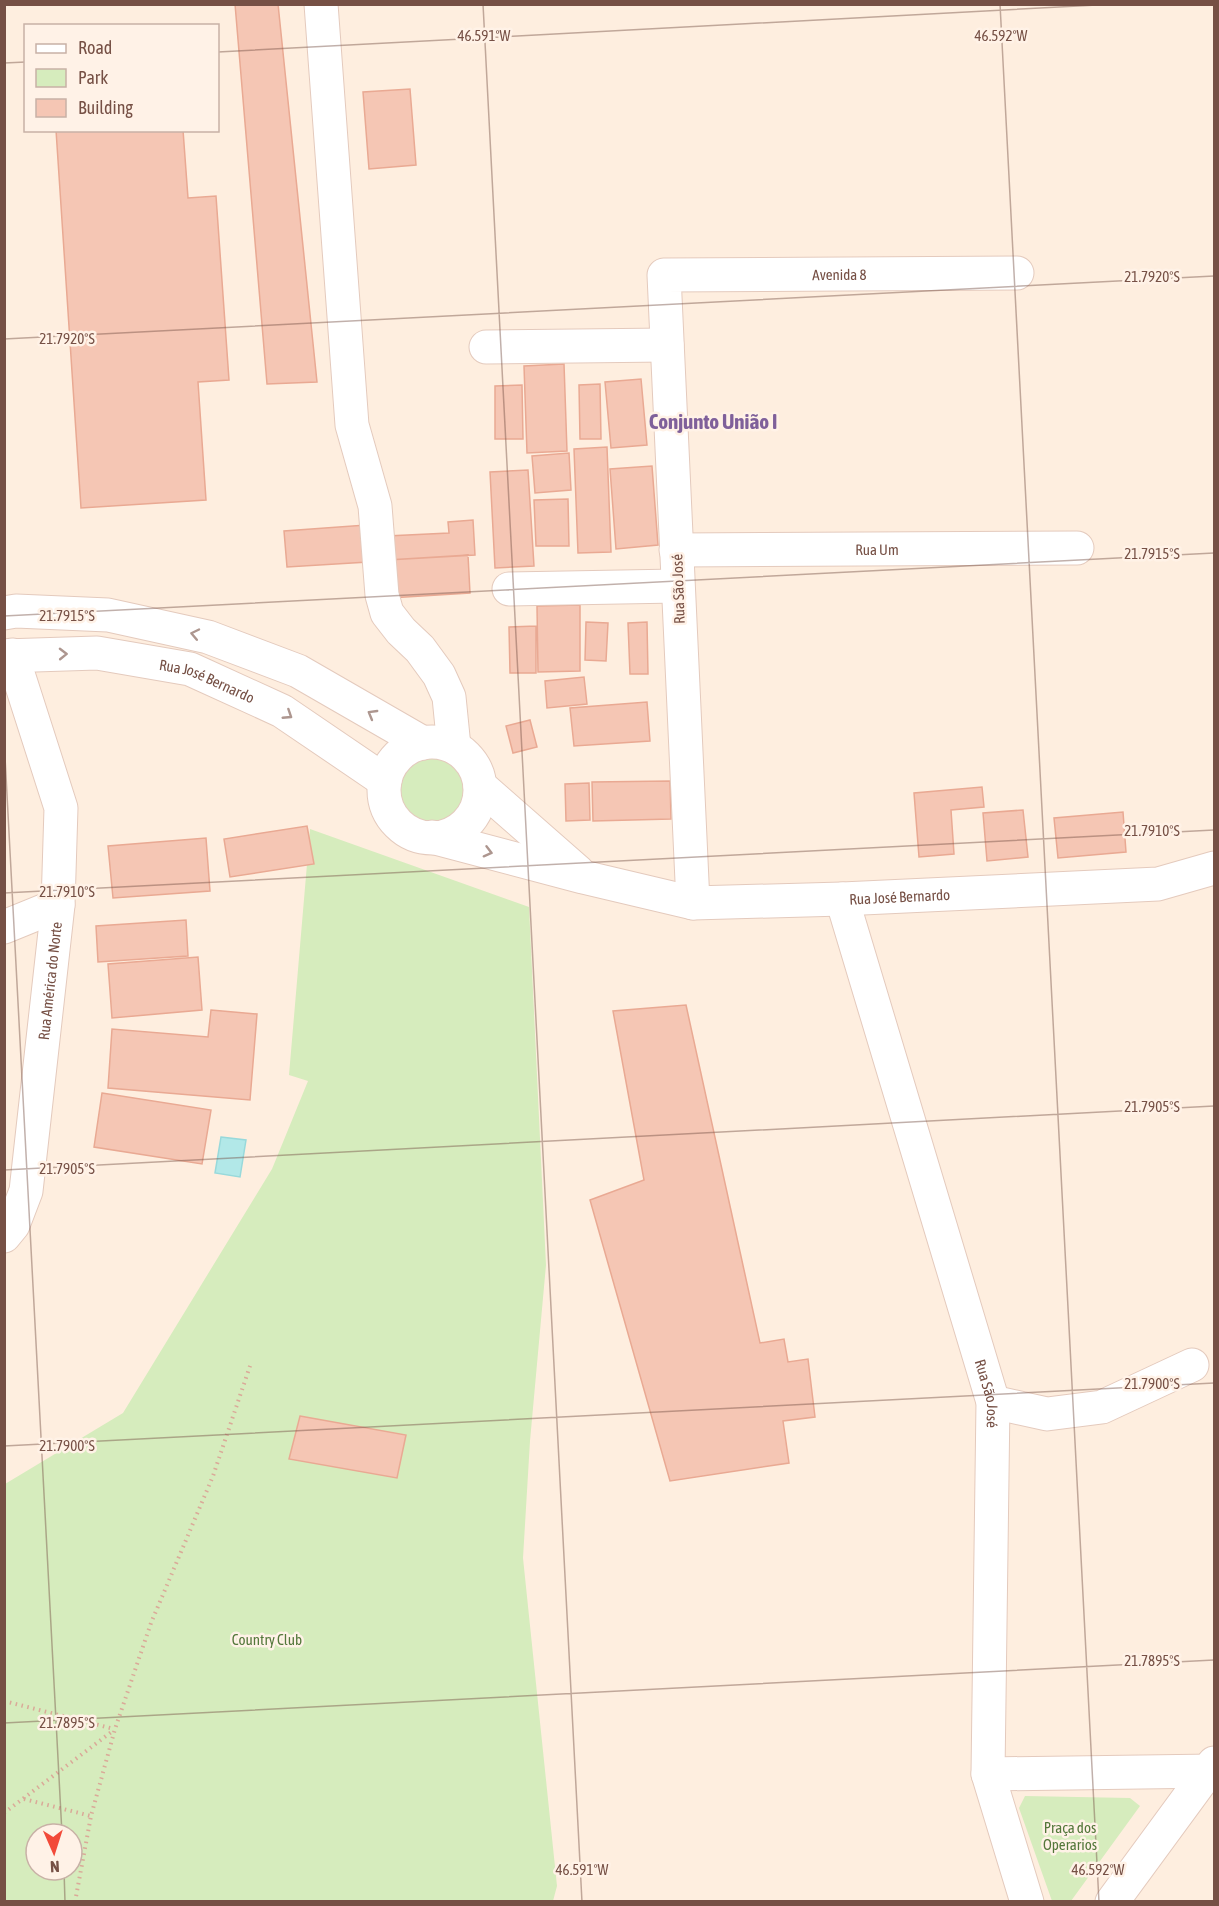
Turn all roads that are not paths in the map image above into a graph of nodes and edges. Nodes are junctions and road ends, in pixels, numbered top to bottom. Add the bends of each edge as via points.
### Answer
1 (321, 4) edge
2 (1017, 273) dead end
3 (664, 274) joint
4 (667, 345) junction
5 (486, 347) dead end
6 (1077, 548) dead end
7 (676, 550) junction
8 (677, 586) junction
9 (509, 589) dead end
10 (4, 613) edge
11 (8, 655) edge
12 (439, 745) junction
13 (385, 781) junction
14 (480, 786) junction
15 (432, 837) junction
16 (1215, 868) edge
17 (584, 877) junction
18 (842, 899) junction
19 (693, 903) junction
20 (58, 905) junction
21 (4, 927) edge
22 (4, 1236) edge
23 (1192, 1365) dead end
24 (993, 1402) junction
25 (1212, 1768) edge
26 (988, 1773) junction
27 (1027, 1902) edge
28 (1112, 1902) edge

1 - 12 street via 352,425 375,506 387,613 420,649 449,697
2 - 3 street, Avenida 8
3 - 4 street, Rua São José
4 - 5 street
4 - 7 street, Rua São José
6 - 7 street, Rua Um
7 - 8 street, Rua São José
8 - 9 street
8 - 19 street, Rua São José
12 -> 10 street via 298,671 208,637 108,615
11 -> 13 street, Rua José Bernardo via 97,653 190,669 282,711
11 - 20 street, Rua América do Norte via 61,808
12 - 13 street via 408,748 389,768
12 - 14 street via 467,757
13 - 15 street via 384,798 390,814 415,834
14 - 15 street via 479,802 462,828
14 - 17 street, Rua José Bernardo
15 -> 17 street, Rua José Bernardo
16 - 18 street, Rua José Bernardo via 1158,884
17 - 19 street, Rua José Bernardo
18 - 19 street, Rua José Bernardo
18 - 24 street, Rua São José
20 - 21 street
20 - 22 street, Rua América do Norte via 26,1191 13,1225
23 - 24 street via 1102,1407 1047,1414
24 - 26 street, Rua São José
25 - 26 street
25 - 28 street
26 - 27 street, Rua São José

